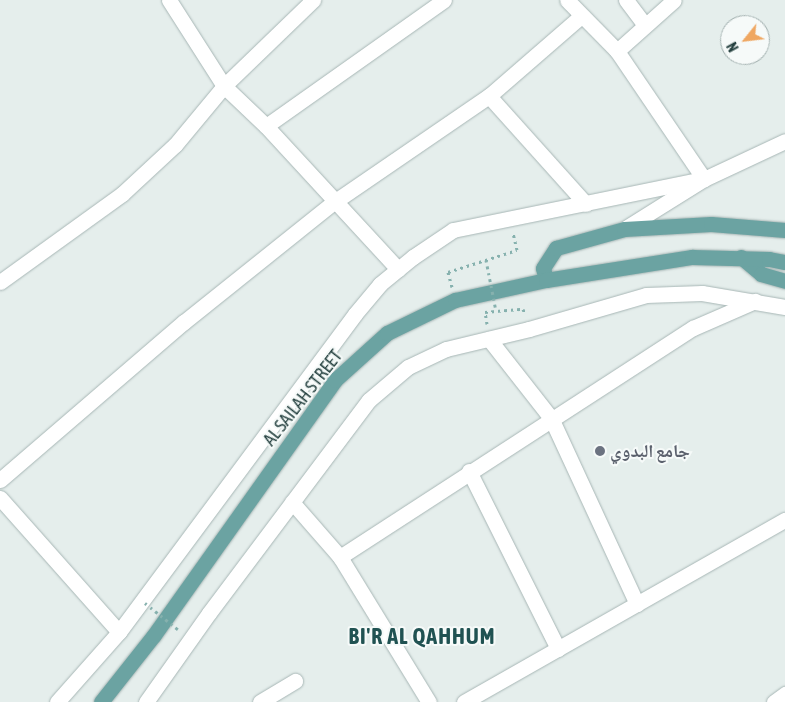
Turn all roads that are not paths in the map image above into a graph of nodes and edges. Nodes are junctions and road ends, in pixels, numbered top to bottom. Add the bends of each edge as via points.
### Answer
1 (169, 0) edge
2 (313, 0) edge
3 (444, 0) edge
4 (567, 0) edge
5 (626, 0) edge
6 (674, 0) edge
7 (581, 16) junction
8 (645, 25) junction
9 (617, 51) junction
10 (224, 86) junction
11 (489, 96) junction
12 (266, 126) junction
13 (785, 141) edge
14 (704, 179) junction
15 (334, 202) junction
16 (586, 204) junction
17 (624, 229) junction
18 (785, 230) edge
19 (741, 258) junction
20 (785, 262) edge
21 (398, 269) junction
22 (546, 280) junction
23 (785, 281) edge
24 (0, 282) edge
25 (755, 301) junction
26 (785, 307) edge
27 (489, 339) junction
28 (551, 418) junction
29 (469, 471) junction
30 (0, 480) edge
31 (0, 498) edge
32 (292, 502) junction
33 (785, 520) edge
34 (340, 557) junction
35 (637, 604) junction
36 (119, 632) junction
37 (558, 649) junction
38 (295, 681) dead end
39 (785, 694) edge
40 (152, 700) edge
41 (57, 702) edge
42 (102, 702) edge
43 (260, 702) edge
44 (429, 702) edge
45 (464, 702) edge
46 (774, 702) edge

1 - 10 street
2 - 10 street
3 - 12 street
4 - 7 street
5 - 8 street
6 - 8 street
7 - 9 street
7 - 11 street
8 - 9 street
9 - 14 street
10 - 12 street
10 - 24 street via 175,145 122,194
11 - 15 street
11 - 16 street
12 - 15 street
13 - 14 street
14 - 16 street
14 - 17 street
15 - 21 street
15 - 30 street via 184,322
16 - 21 street via 453,230
17 - 18 main road via 712,224
17 - 22 main road via 556,248 543,268
19 - 20 main road, AL SAILAH STREET
19 - 22 main road, AL SAILAH STREET via 692,257
19 - 23 main road via 761,274
21 - 36 street via 354,314
22 - 42 main road, AL SAILAH STREET via 446,303 387,333 351,363
25 - 26 street
25 - 27 street via 702,293 646,294
25 - 28 street via 693,328
27 - 28 street
27 - 32 street via 446,349 394,377 369,400
28 - 29 street
28 - 35 street
29 - 34 street
29 - 37 street
31 - 36 street
32 - 34 street
32 - 40 street
33 - 35 street
34 - 44 street
35 - 37 street
36 - 41 street
37 - 45 street
38 - 43 street
39 - 46 street

